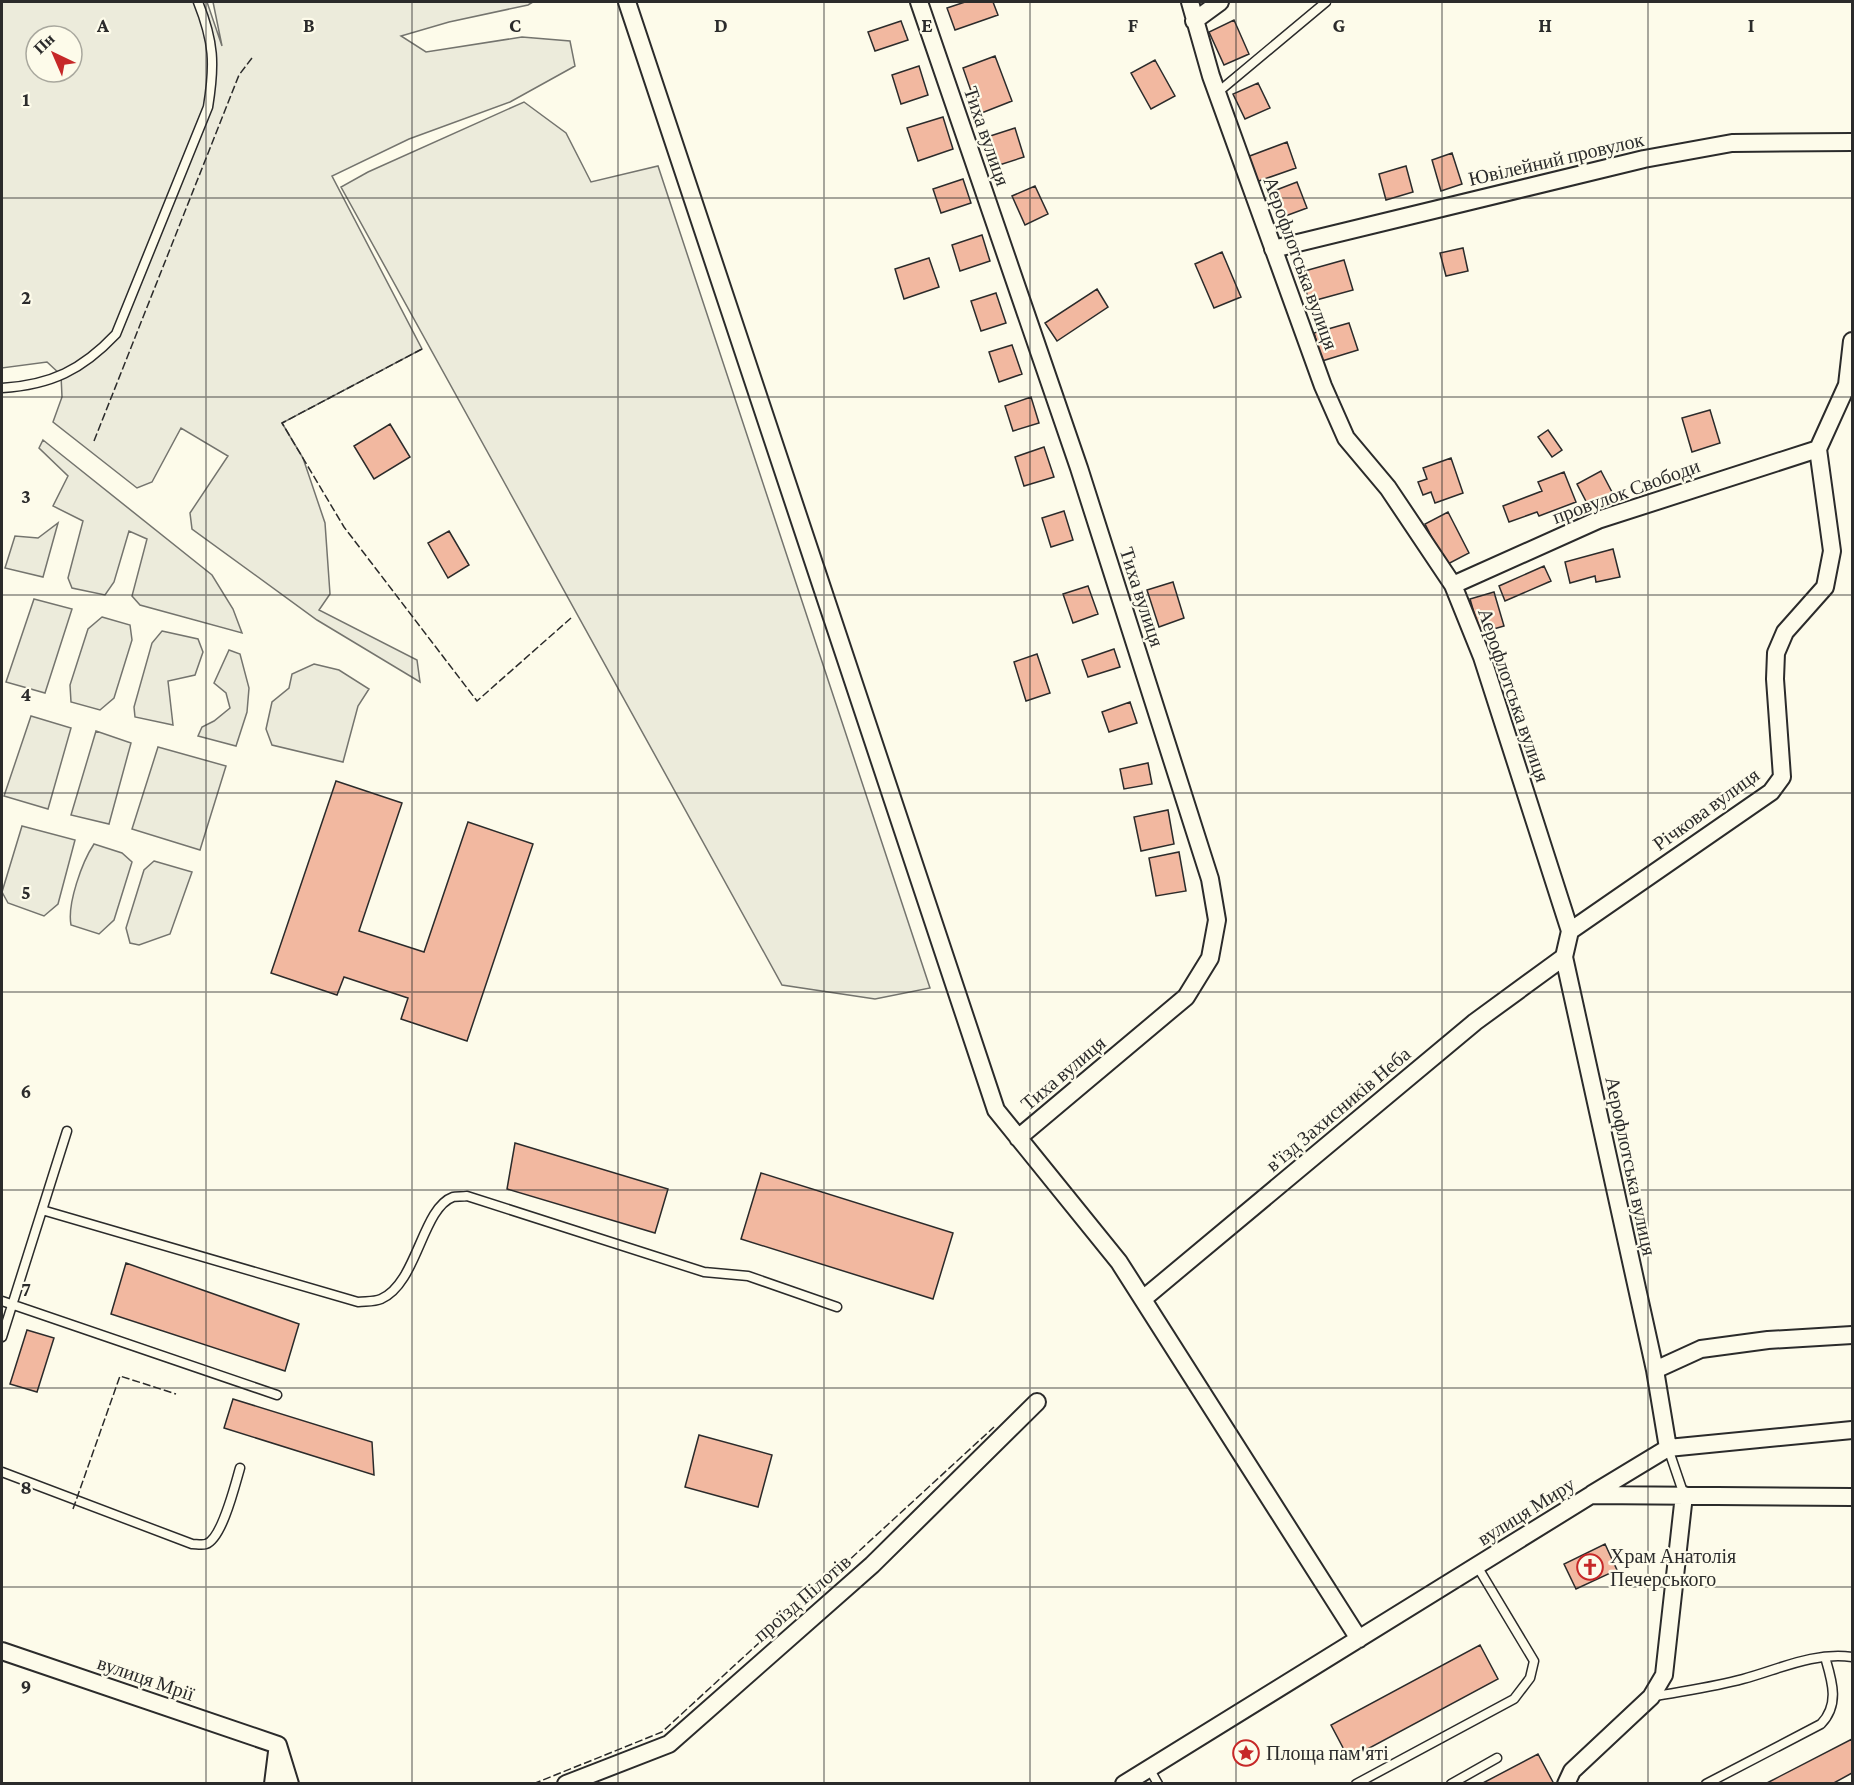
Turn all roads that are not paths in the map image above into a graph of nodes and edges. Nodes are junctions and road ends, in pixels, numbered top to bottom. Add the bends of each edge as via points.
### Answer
1 (198, 2) edge
2 (627, 2) edge
3 (919, 2) edge
4 (1190, 2) edge
5 (1220, 2) edge
6 (1326, 2) edge
7 (1194, 21) junction
8 (1217, 93) junction
9 (1852, 142) edge
10 (1273, 249) junction
11 (1852, 340) edge
12 (2, 388) edge
13 (1818, 449) junction
14 (1453, 585) junction
15 (1570, 931) junction
16 (1564, 957) junction
17 (67, 1131) dead end
18 (1018, 1138) junction
19 (42, 1210) junction
20 (1143, 1299) junction
21 (2, 1301) edge
22 (12, 1304) junction
23 (837, 1306) dead end
24 (1852, 1335) edge
25 (2, 1337) edge
26 (1655, 1370) junction
27 (277, 1395) dead end
28 (1037, 1402) dead end
29 (1852, 1430) edge
30 (1668, 1448) junction
31 (240, 1468) dead end
32 (2, 1472) edge
33 (1591, 1495) junction
34 (1684, 1495) junction
35 (1852, 1497) edge
36 (1477, 1566) junction
37 (1359, 1639) junction
38 (2, 1651) edge
39 (1825, 1657) junction
40 (1852, 1657) edge
41 (1651, 1697) junction
42 (278, 1745) junction
43 (1497, 1758) dead end
44 (1149, 1768) junction
45 (273, 1784) edge
46 (290, 1784) edge
47 (566, 1784) edge
48 (1124, 1784) edge
49 (1158, 1784) edge
50 (1356, 1784) edge
51 (1451, 1784) edge
52 (1566, 1784) edge
53 (1706, 1784) edge

1 - 12 lane via 213,50 208,107 116,334 98,354 71,372 25,386
2 - 18 street via 996,1110
3 - 18 street, Тиха вулиця via 1083,480 1210,879 1217,920 1210,958 1186,997
4 - 7 street, Аерофлотська вулиця
5 - 7 street
6 - 8 lane
7 - 8 street, Аерофлотська вулиця
8 - 10 street, Аерофлотська вулиця
9 - 10 street, Ювілейний провулок via 1732,143 1655,157
10 - 14 street, Аерофлотська вулиця via 1346,438 1388,488
11 - 13 street via 1847,384
13 - 14 street, провулок Свободи via 1598,520
13 - 15 street, Річкова вулиця via 1832,551 1825,587 1785,632 1776,652 1782,777 1771,792
14 - 15 street, Аерофлотська вулиця via 1482,657
15 - 16 street, Аерофлотська вулиця
16 - 20 street, в'їзд Захисників Неба via 1475,1022
16 - 26 street, Аерофлотська вулиця
17 - 19 lane
18 - 20 street via 1119,1263
19 - 22 lane
19 - 23 lane via 358,1302 380,1300 396,1290 440,1208 452,1197 467,1196 704,1272 748,1276
20 - 37 street
21 - 22 lane
22 - 25 lane
22 - 27 lane
24 - 26 street via 1701,1349
26 - 30 street, Аерофлотська вулиця
28 - 47 street, проїзд Пілотів via 872,1565 669,1744
29 - 30 street
30 - 33 street
30 - 34 lane
31 - 32 lane via 220,1529 205,1545 192,1544
33 - 34 street, вулиця Миру
33 - 36 street, вулиця Миру
34 - 35 street, вулиця Миру
34 - 41 street via 1664,1675
36 - 37 street, вулиця Миру
36 - 50 lane via 1534,1661 1530,1678 1514,1699
37 - 44 street, вулиця Миру
38 - 42 street, вулиця Мрії
39 - 40 lane
39 - 41 lane
39 - 53 lane via 1834,1692 1827,1718
41 - 52 street via 1572,1771
42 - 45 street
42 - 46 street
43 - 51 lane
44 - 48 street, вулиця Миру
44 - 49 lane

